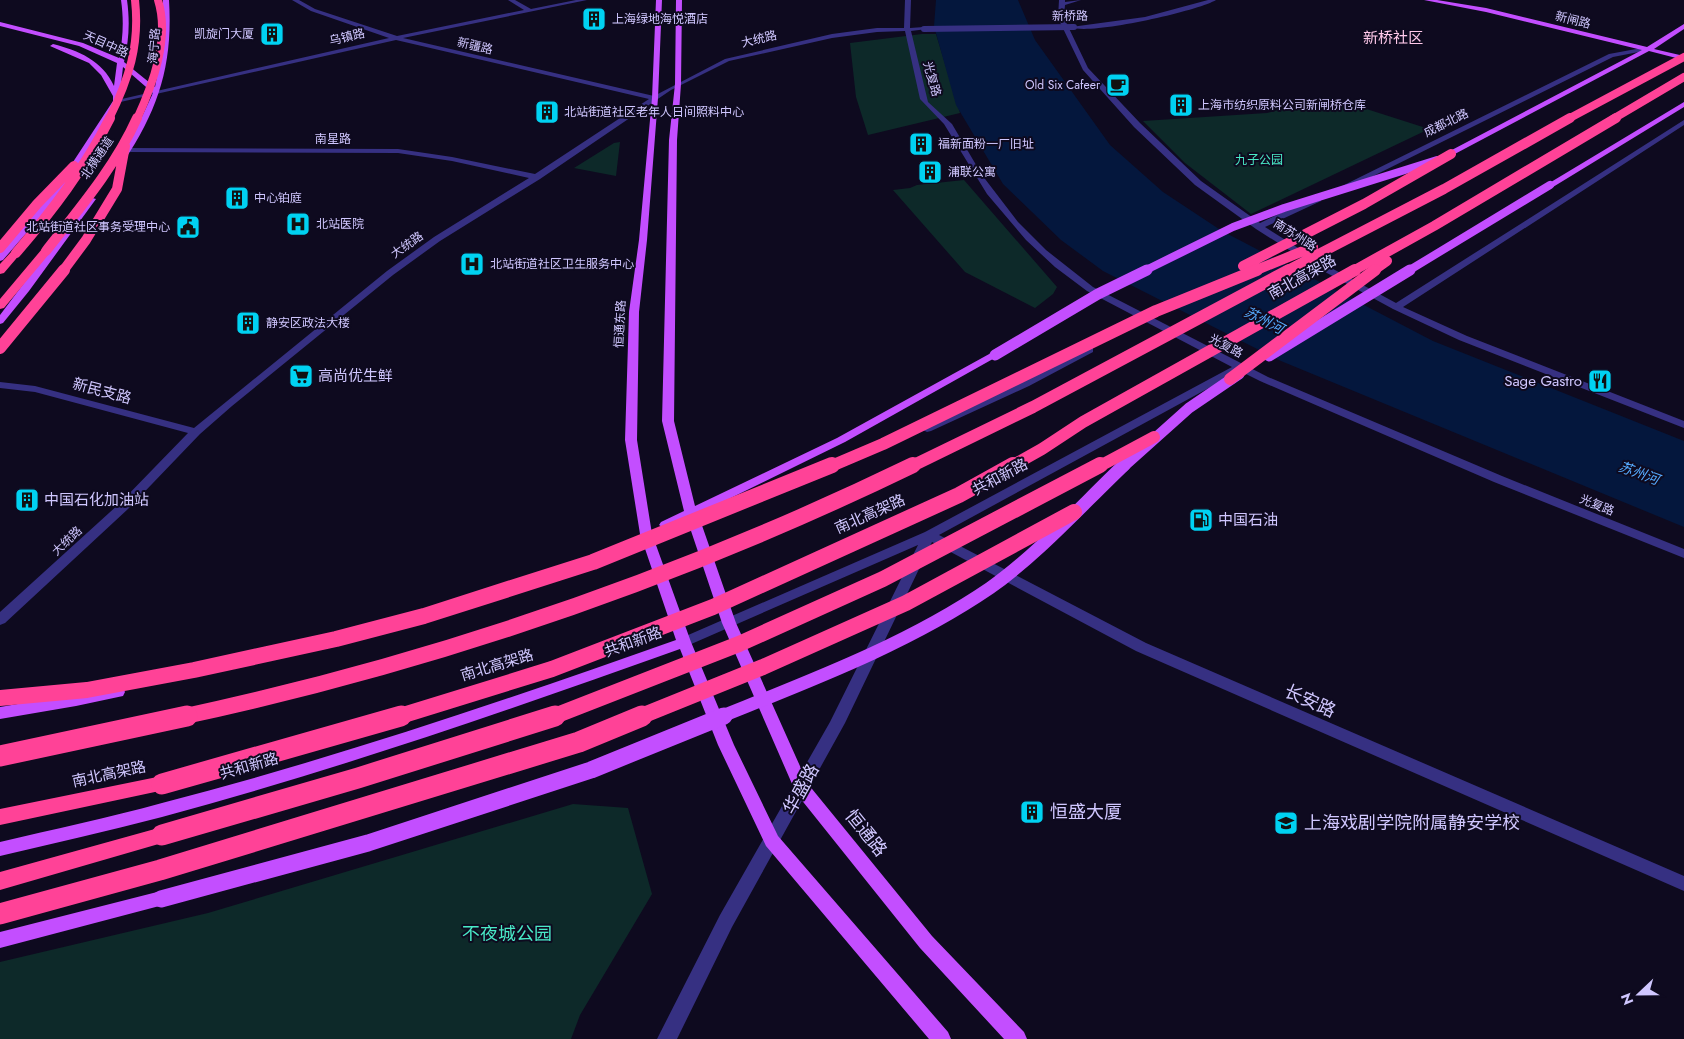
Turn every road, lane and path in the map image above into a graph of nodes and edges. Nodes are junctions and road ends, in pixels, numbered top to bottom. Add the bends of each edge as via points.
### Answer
1 (124, 0) edge
2 (135, 0) edge
3 (158, 0) edge
4 (166, 0) edge
5 (296, 0) edge
6 (511, 0) edge
7 (584, 0) edge
8 (659, 0) edge
9 (679, 0) edge
10 (908, 0) edge
11 (1078, 0) edge
12 (1212, 0) edge
13 (1427, 0) edge
14 (1062, 2) edge
15 (530, 11) junction
16 (0, 24) edge
17 (1684, 26) edge
18 (908, 29) junction
19 (0, 32) edge
20 (8, 34) dead end
21 (395, 38) junction
22 (44, 43) dead end
23 (1647, 50) junction
24 (1684, 57) edge
25 (121, 63) junction
26 (1684, 77) edge
27 (678, 84) junction
28 (157, 93) junction
29 (655, 98) junction
30 (116, 101) junction
31 (1684, 104) edge
32 (1684, 122) edge
33 (96, 144) junction
34 (127, 145) junction
35 (1451, 154) junction
36 (537, 177) junction
37 (1398, 213) junction
38 (1434, 226) junction
39 (1259, 227) junction
40 (0, 248) edge
41 (0, 258) edge
42 (0, 271) edge
43 (0, 306) edge
44 (1396, 307) junction
45 (1152, 315) junction
46 (0, 321) edge
47 (0, 348) edge
48 (1239, 367) junction
49 (1230, 379) junction
50 (0, 385) edge
51 (1684, 425) edge
52 (196, 432) junction
53 (1154, 437) junction
54 (1074, 512) junction
55 (692, 517) junction
56 (646, 534) junction
57 (929, 535) junction
58 (1684, 554) edge
59 (0, 620) edge
60 (729, 623) junction
61 (684, 642) junction
62 (0, 698) edge
63 (0, 713) edge
64 (0, 756) edge
65 (802, 788) junction
66 (0, 817) edge
67 (772, 841) junction
68 (0, 849) edge
69 (0, 881) edge
70 (1684, 884) edge
71 (0, 914) edge
72 (0, 940) edge
73 (667, 1039) edge
74 (941, 1039) edge
75 (1017, 1039) edge

1 - 25 main road, 海宁路 via 128,20
2 - 33 highway, 北横通道, bridge via 137,31 127,82
3 - 34 highway, 北横通道, bridge via 162,28 154,80
4 - 28 main road, 海宁路 via 165,59
5 - 21 street, 新疆路 via 313,10
6 - 15 street
7 - 15 street, 乌镇路
8 - 29 main road, 恒通东路
9 - 27 main road
10 - 18 street, 光复路
11 - 14 street
12 - 18 street, 新桥路, bridge via 1144,20 1106,26
13 - 23 main road, 新闸路 via 1486,10
14 - 39 street, 南苏州路 via 1061,18 1084,69 1198,182
15 - 21 street, 乌镇路
16 - 25 main road, 天目中路 via 73,43
17 - 23 main road, 成都北路
18 - 27 street, 大统路 via 832,36 750,54 719,62
18 - 45 street, 光复路 via 923,99 949,125 977,175 1018,228 1090,289
19 - 20 main road
21 - 28 street, 乌镇路
21 - 29 street, 新疆路
22 - 30 main road, 天目中路 via 89,60 101,69 109,79
23 - 24 main road, 新闸路
23 - 35 main road, 成都北路
23 - 39 street, 成都北路 via 1610,55
24 - 37 highway, 南北高架路, bridge
25 - 28 main road, 天目中路
25 - 30 main road, 海宁路
26 - 38 highway, 南北高架路, bridge
27 - 29 street, 大统路
27 - 55 main road via 673,140 668,421
28 - 30 street, 乌镇路
28 - 34 main road via 150,112
29 - 36 street, 大统路
29 - 56 main road, 恒通东路 via 634,312 631,440
30 - 41 main road via 57,192
31 - 49 main road, bridge
32 - 44 street
33 - 40 highway, bridge via 37,204
33 - 42 highway, 北横通道, bridge via 60,199
34 - 36 street, 南星路 via 398,151
34 - 43 highway, 北横通道, bridge
34 - 46 main road
34 - 47 highway, bridge via 116,189 94,226 45,295
35 - 45 highway, bridge via 1364,204
35 - 55 main road, 成都北路, bridge via 1233,227 1098,294 841,440
36 - 52 street, 大统路 via 437,239 390,273
37 - 45 highway, bridge
37 - 64 highway, 南北高架路, bridge via 1033,407 906,469 768,530 598,598 422,657 253,702
38 - 49 highway, bridge
38 - 66 highway, 南北高架路, bridge via 959,495 713,607 552,669 350,732 162,784
39 - 44 street, 南苏州路 via 1319,265
44 - 51 street, 南苏州路 via 1462,338
45 - 48 street, 光复路
45 - 55 street via 1025,384 873,454 752,505
45 - 62 highway, bridge via 883,444 593,562 424,616 336,639 87,690
48 - 57 street, 共和新路
48 - 58 street, 光复路 via 1498,479
49 - 53 main road, bridge
50 - 52 street, 新民支路 via 35,389
52 - 59 street, 大统路 via 124,506
53 - 54 main road, bridge
53 - 69 highway, bridge via 883,579 740,644 572,711 358,778
54 - 71 highway, bridge via 906,603 763,667 579,742 160,870
54 - 72 main road, bridge via 1038,550 989,588 908,636 763,702 591,770 368,842
55 - 56 main road, 成都北路
55 - 60 main road
56 - 61 main road, 恒通东路
56 - 63 main road via 427,613 318,646 76,701
57 - 60 street, 共和新路
57 - 65 street, 华盛路
57 - 70 street, 长安路 via 1142,647
60 - 61 street, 共和新路
60 - 65 main road, 恒通路
61 - 67 main road via 726,745
61 - 68 main road, 共和新路 via 560,687 353,754 161,810
65 - 67 street, 华盛路
65 - 75 main road, 恒通路 via 926,942
67 - 73 street, 华盛路 via 726,921
67 - 74 main road

